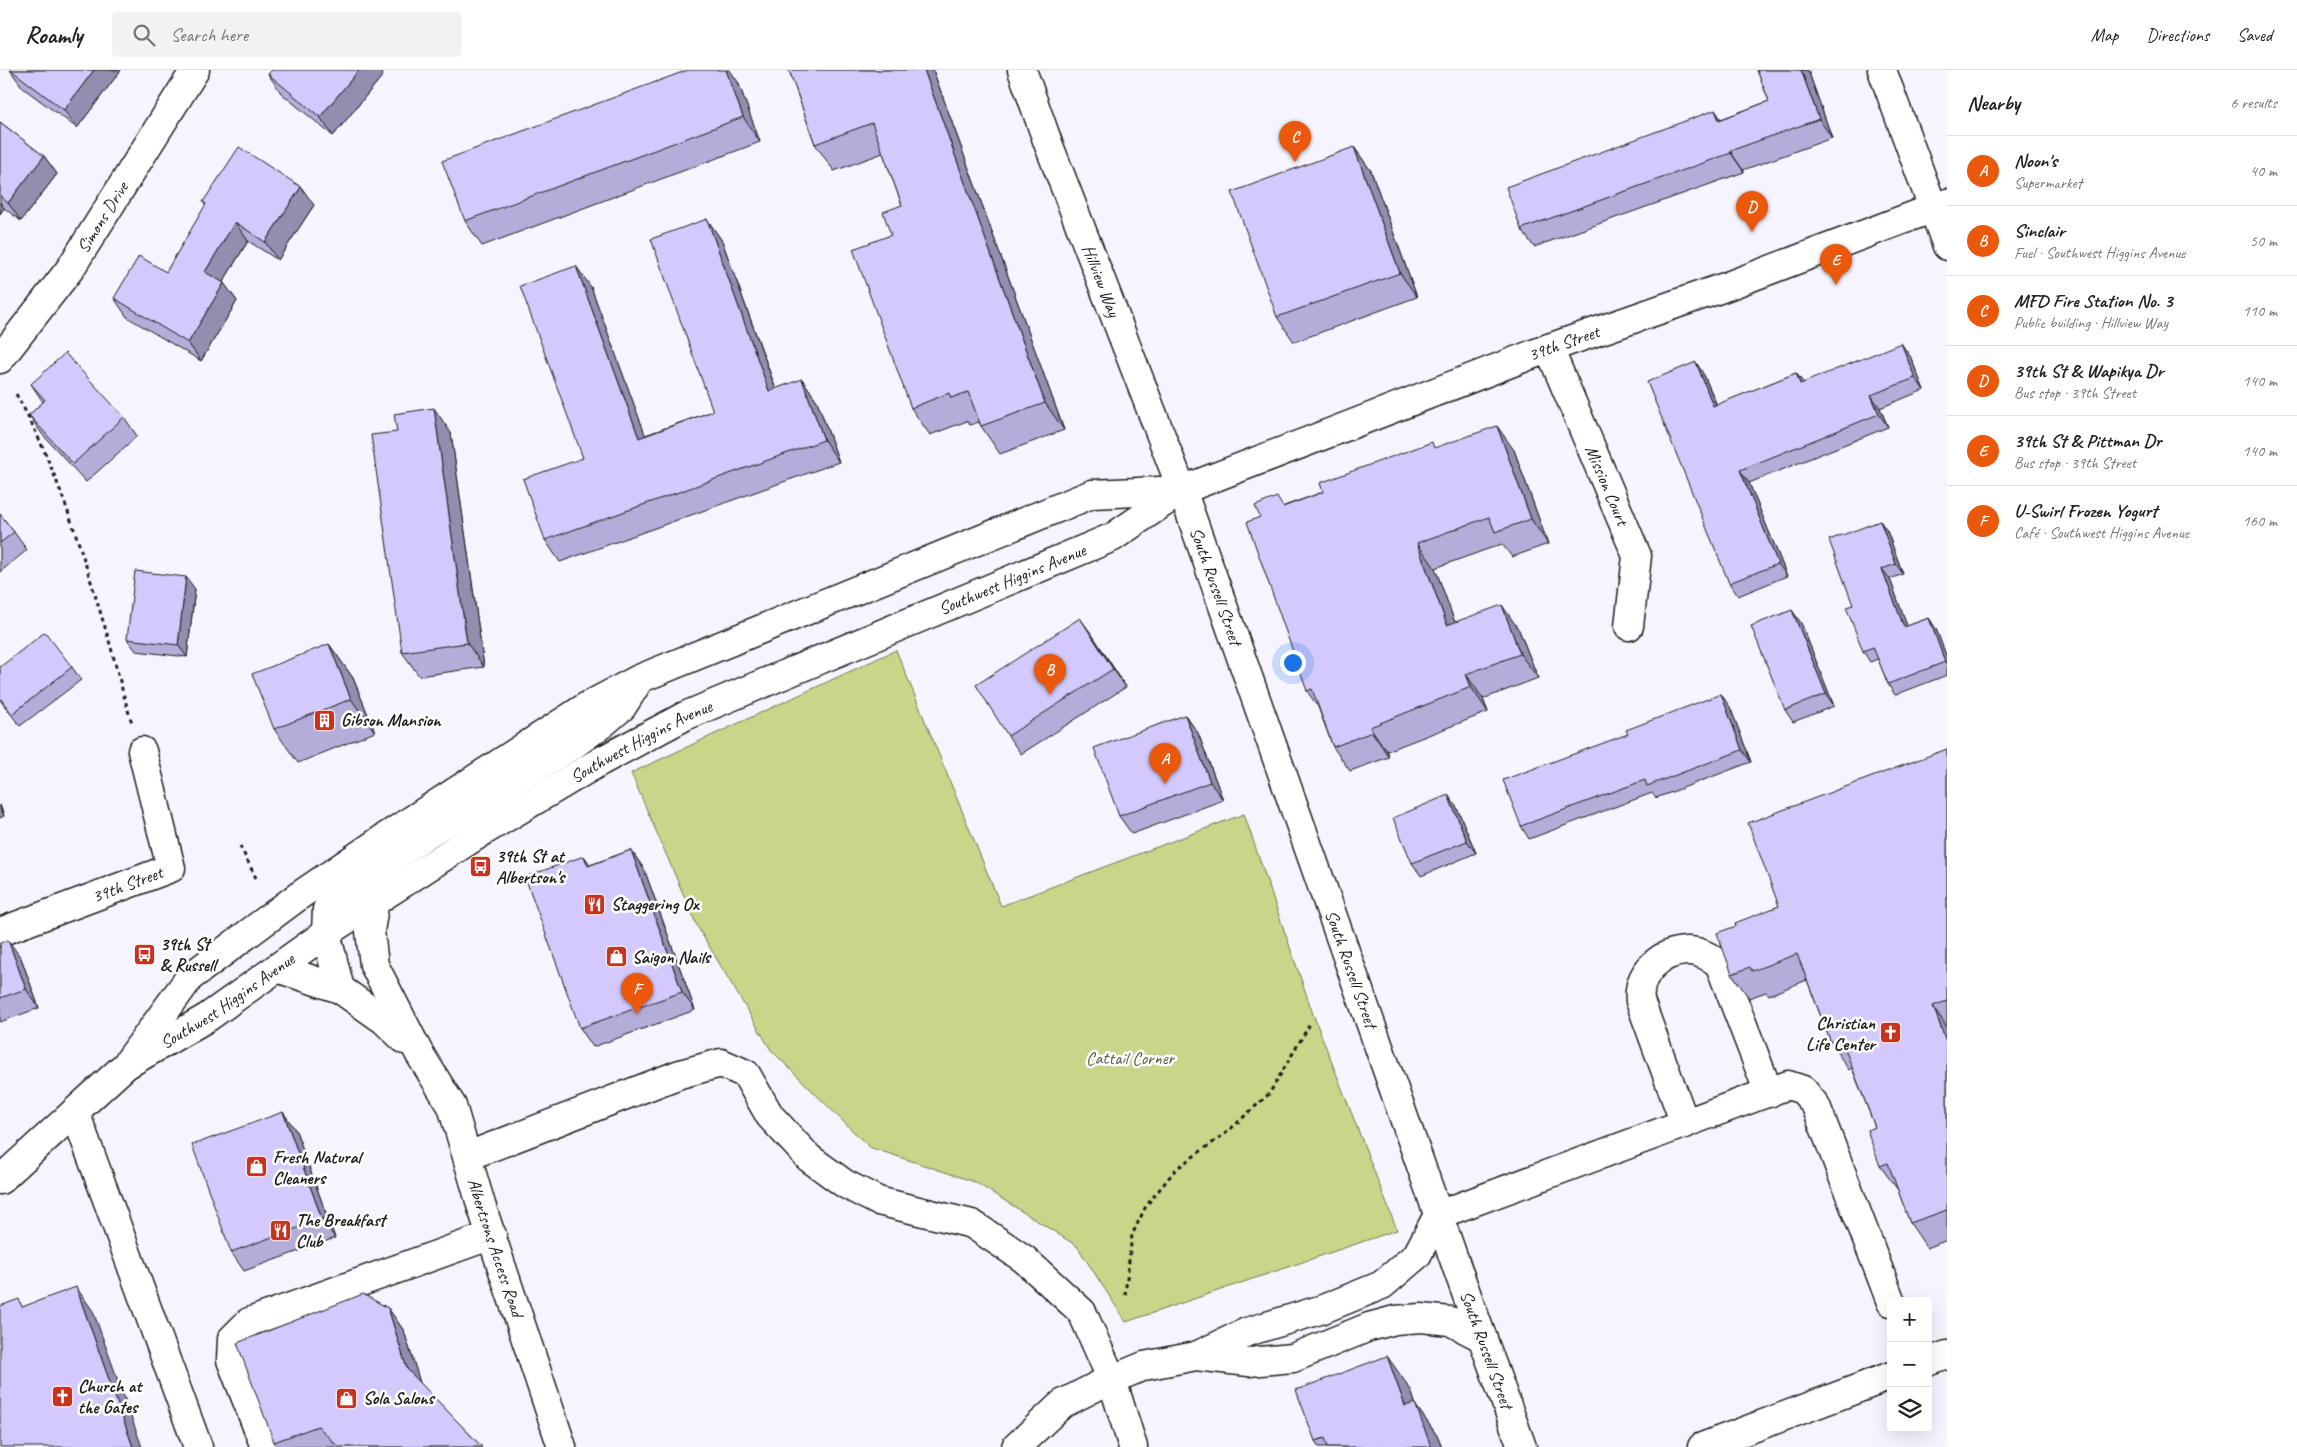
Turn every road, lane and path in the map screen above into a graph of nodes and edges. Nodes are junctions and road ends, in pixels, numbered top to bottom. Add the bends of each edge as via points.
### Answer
1 (195, 70) edge
2 (1022, 70) edge
3 (1882, 70) edge
4 (1940, 205) edge
5 (1947, 246) edge
6 (1549, 348) junction
7 (0, 359) edge
8 (16, 394) dead end
9 (1182, 490) junction
10 (1630, 626) dead end
11 (639, 679) junction
12 (125, 700) dead end
13 (142, 751) dead end
14 (240, 846) dead end
15 (256, 878) dead end
16 (375, 900) junction
17 (0, 932) edge
18 (326, 932) junction
19 (277, 968) junction
20 (340, 989) junction
21 (1310, 1024) dead end
22 (419, 1053) junction
23 (126, 1064) junction
24 (1769, 1093) junction
25 (75, 1112) junction
26 (1685, 1124) junction
27 (468, 1156) junction
28 (0, 1180) edge
29 (1438, 1215) junction
30 (492, 1235) junction
31 (1125, 1295) dead end
32 (1889, 1297) edge
33 (1483, 1338) junction
34 (1947, 1355) edge
35 (1196, 1356) junction
36 (1932, 1361) edge
37 (1887, 1378) edge
38 (1112, 1380) junction
39 (198, 1447) edge
40 (265, 1447) edge
41 (562, 1447) edge
42 (1016, 1447) edge
43 (1133, 1447) edge
44 (1522, 1447) edge
45 (1702, 1447) edge

1 - 7 main road, Simons Drive via 70,269
2 - 9 main road, Hillview Way
3 - 4 main road
4 - 5 main road
4 - 6 main road, 39th Street via 1722,288
6 - 9 main road, 39th Street
6 - 10 main road, Mission Court via 1637,556
8 - 12 path via 34,425 67,512
9 - 11 main road, Southwest Higgins Avenue via 1092,494
9 - 16 main road, Southwest Higgins Avenue via 1113,537 685,716 499,821
9 - 29 main road, South Russell Street
11 - 18 main road, Southwest Higgins Avenue via 622,707 573,745 430,832 344,890 327,909
11 - 23 main road, Southwest Higgins Avenue via 586,708 387,836 300,895 190,977
13 - 17 main road, 39th Street via 171,868
14 - 15 path
16 - 18 main road, Southwest Higgins Avenue
16 - 22 main road via 370,931 374,964
18 - 19 main road, Southwest Higgins Avenue
18 - 20 main road
19 - 20 main road
19 - 23 main road, Southwest Higgins Avenue via 208,1018
20 - 22 main road via 384,1020
21 - 31 path via 1269,1094 1226,1133 1176,1168 1146,1206 1132,1235
22 - 27 main road, Albertsons Access Road via 452,1106
23 - 25 main road, Southwest Higgins Avenue
24 - 26 main road
24 - 26 main road via 1719,963 1706,955 1688,951 1675,953 1657,961 1643,976 1639,990 1640,1001
24 - 32 main road via 1788,1085 1804,1090 1816,1106
25 - 28 main road, Southwest Higgins Avenue
25 - 39 main road
26 - 29 main road
27 - 30 main road, Albertsons Access Road
27 - 38 main road via 680,1074 721,1063 746,1074 770,1116 809,1158 845,1184 878,1201 972,1224 1024,1259 1082,1312
29 - 33 main road, South Russell Street
29 - 35 main road via 1417,1255 1382,1285 1324,1309 1247,1332
30 - 40 main road via 249,1322 232,1338 231,1360
30 - 41 main road, Albertsons Access Road
33 - 35 main road via 1450,1321 1421,1318 1369,1327 1293,1358 1248,1362
33 - 44 main road, South Russell Street
34 - 36 main road
35 - 38 main road via 1144,1366
37 - 45 main road
38 - 42 main road via 1062,1404
38 - 43 main road

